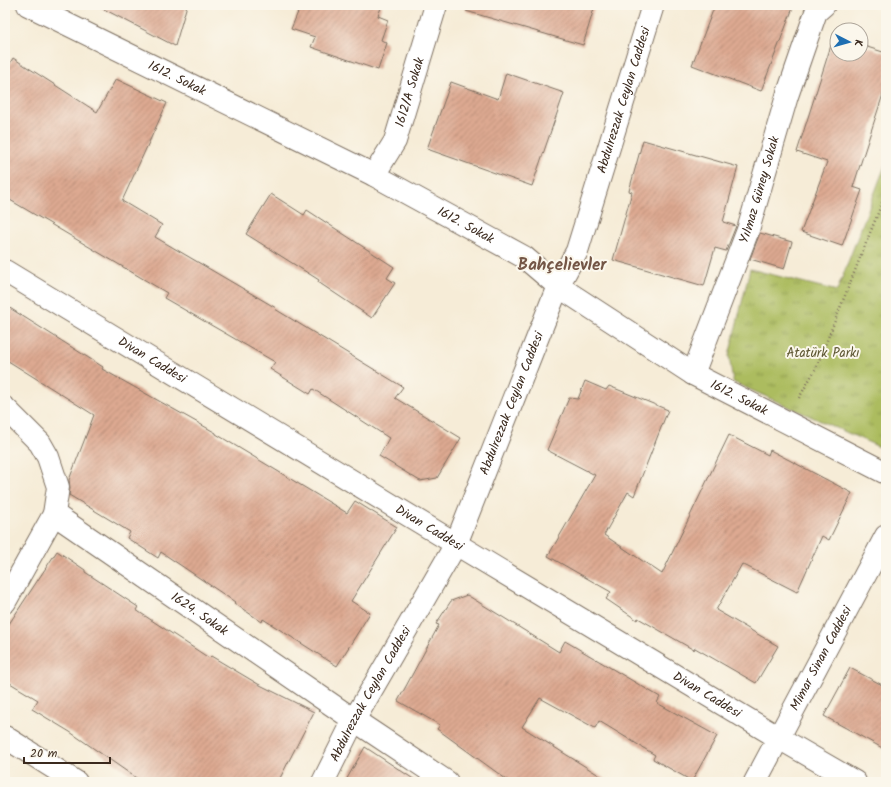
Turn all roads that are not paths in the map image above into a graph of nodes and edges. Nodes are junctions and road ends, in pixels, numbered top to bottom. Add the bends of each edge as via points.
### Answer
1 (28, 5) edge
2 (436, 5) edge
3 (653, 5) edge
4 (824, 5) edge
5 (374, 175) junction
6 (5, 271) edge
7 (558, 286) junction
8 (693, 374) junction
9 (5, 408) edge
10 (886, 473) edge
11 (54, 514) junction
12 (886, 536) edge
13 (456, 544) junction
14 (5, 602) edge
15 (354, 720) junction
16 (5, 737) edge
17 (779, 738) junction
18 (76, 782) edge
19 (323, 782) edge
20 (448, 782) edge
21 (755, 782) edge
22 (855, 782) edge

1 - 5 street, 1612. Sokak
2 - 5 street, 1612/A Sokak via 395,141
3 - 7 street, Abdulrezzak Ceylan Caddesi via 577,251
4 - 8 street, Yılmaz Güney Sokak via 816,12 787,96 748,230
5 - 7 street, 1612. Sokak via 524,258
6 - 13 street, Divan Caddesi
7 - 8 street, 1612. Sokak
7 - 13 street, Abdulrezzak Ceylan Caddesi
8 - 10 street, 1612. Sokak
9 - 11 street via 40,443 48,457 58,487
11 - 14 street
11 - 15 street, 1624. Sokak
12 - 17 street, Mimar Sinan Caddesi
13 - 15 street, Abdulrezzak Ceylan Caddesi
13 - 17 street, Divan Caddesi
15 - 19 street, Abdulrezzak Ceylan Caddesi
15 - 20 street, 1624. Sokak
16 - 18 street
17 - 21 street, Mimar Sinan Caddesi
17 - 22 street, Divan Caddesi

